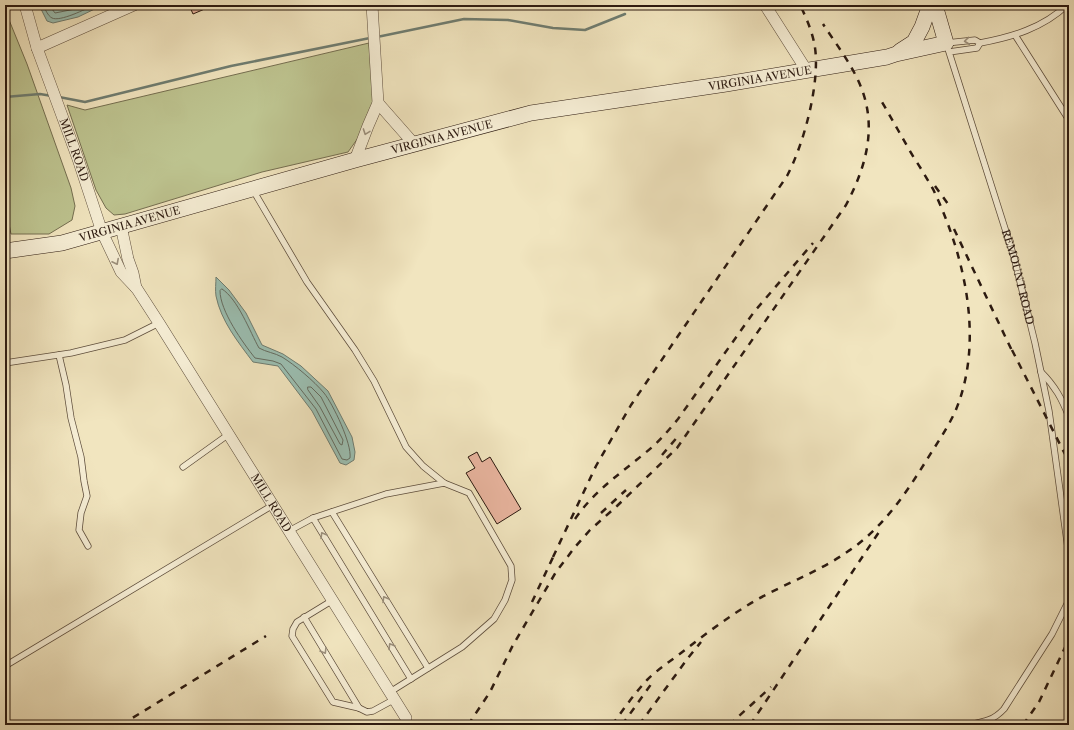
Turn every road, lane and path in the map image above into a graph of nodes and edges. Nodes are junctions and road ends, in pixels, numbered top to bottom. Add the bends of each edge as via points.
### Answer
1 (25, 5) edge
2 (134, 5) edge
3 (372, 5) edge
4 (765, 5) edge
5 (930, 5) edge
6 (935, 5) edge
7 (1067, 5) edge
8 (1015, 35) junction
9 (980, 43) junction
10 (37, 48) junction
11 (947, 48) junction
12 (892, 55) junction
13 (807, 71) junction
14 (378, 103) junction
15 (1069, 120) edge
16 (416, 145) junction
17 (355, 160) junction
18 (252, 189) junction
19 (121, 226) junction
20 (102, 232) junction
21 (5, 252) edge
22 (137, 289) junction
23 (159, 323) junction
24 (59, 355) junction
25 (5, 363) edge
26 (1041, 372) junction
27 (1069, 417) edge
28 (229, 434) junction
29 (183, 467) dead end
30 (444, 483) junction
31 (273, 505) junction
32 (332, 512) junction
33 (313, 518) junction
34 (289, 531) junction
35 (88, 546) dead end
36 (1069, 556) edge
37 (333, 600) junction
38 (1069, 600) edge
39 (304, 617) junction
40 (5, 666) edge
41 (428, 668) junction
42 (411, 679) junction
43 (392, 696) junction
44 (359, 708) junction
45 (407, 721) edge
46 (966, 725) edge

1 - 10 street, MILL ROAD
2 - 10 street
3 - 14 street
4 - 13 street
5 - 12 main road via 914,42
6 - 11 main road, REMOUNT ROAD
7 - 8 lane via 1041,24
8 - 9 lane
8 - 15 lane
9 -> 11 lane via 975,40
9 - 11 lane via 977,48
10 - 20 street, MILL ROAD
11 - 12 main road, VIRGINIA AVENUE
11 - 26 lane, REMOUNT ROAD via 1014,256
12 - 13 main road, VIRGINIA AVENUE
13 - 16 main road, VIRGINIA AVENUE via 531,113
14 - 16 street
14 -> 17 street
16 - 17 main road, VIRGINIA AVENUE
17 - 18 main road, VIRGINIA AVENUE
18 - 19 main road, VIRGINIA AVENUE
18 - 30 lane via 307,282 374,381 406,447 423,466
19 - 20 main road, VIRGINIA AVENUE
19 - 22 street, MILL ROAD
20 - 21 main road, VIRGINIA AVENUE via 62,243
20 -> 22 street, MILL ROAD via 121,272
22 - 23 street, MILL ROAD
23 - 24 lane via 125,340
23 - 28 street, MILL ROAD
24 - 25 lane
24 - 35 lane via 87,496 79,530
26 - 27 lane via 1054,385
26 - 36 lane, REMOUNT ROAD
28 - 29 lane
28 - 31 street, MILL ROAD
30 - 32 lane via 386,494
30 - 41 lane via 469,493 511,566 512,580 505,600 494,619 462,647
31 - 34 street, MILL ROAD
31 - 40 lane
32 - 33 lane
41 -> 32 lane
33 - 34 lane
42 -> 33 lane
34 - 37 street, MILL ROAD
37 - 39 lane
37 - 43 street, MILL ROAD
38 - 46 lane via 1052,634 1004,709 987,721
39 -> 44 lane
39 - 44 lane via 297,622 292,636 333,702
41 - 42 lane
42 - 43 lane
43 - 44 lane via 373,711 367,712
43 - 45 street, MILL ROAD

